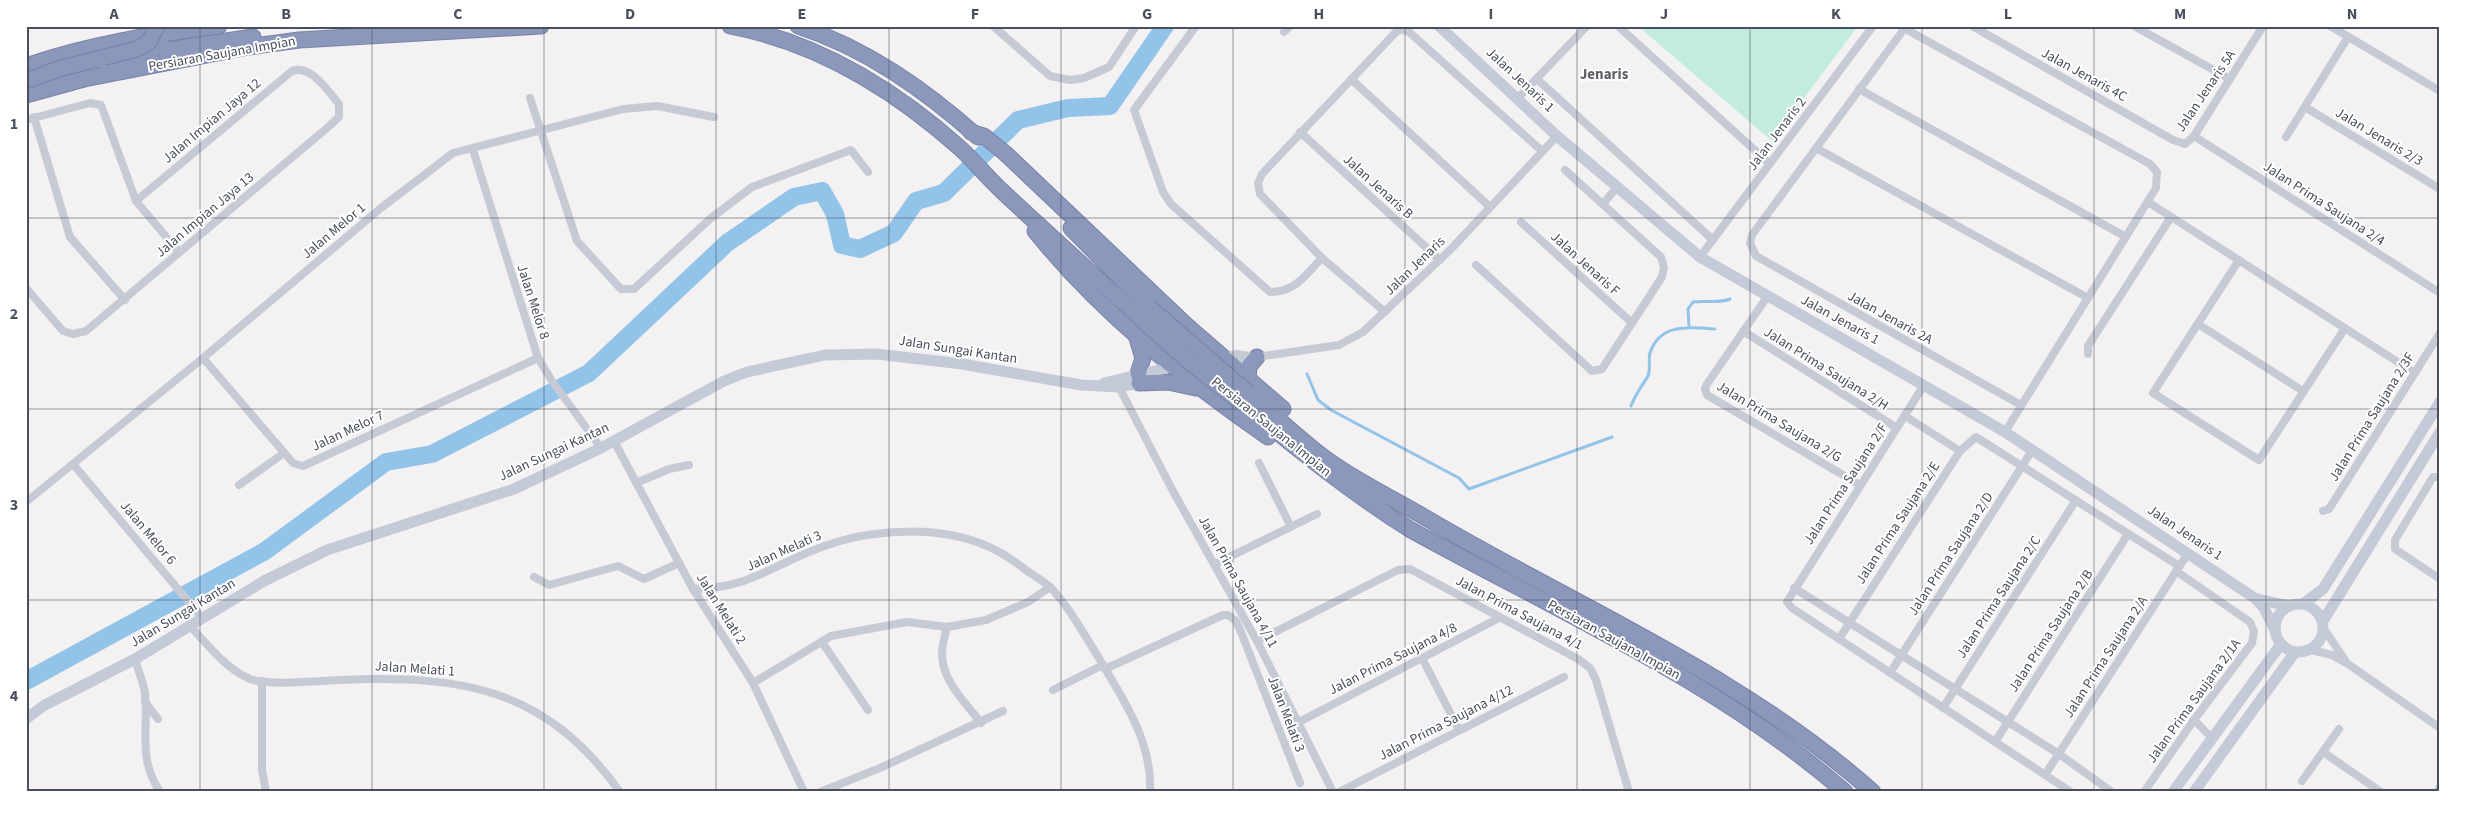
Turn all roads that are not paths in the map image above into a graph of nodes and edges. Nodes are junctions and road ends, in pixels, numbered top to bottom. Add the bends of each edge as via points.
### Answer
1 (122, 26) edge
2 (219, 26) edge
3 (541, 26) edge
4 (730, 26) edge
5 (798, 26) edge
6 (993, 26) edge
7 (1136, 26) edge
8 (1196, 26) edge
9 (1439, 26) edge
10 (1588, 26) edge
11 (1618, 26) edge
12 (1873, 26) edge
13 (1972, 26) edge
14 (2134, 26) edge
15 (2263, 26) edge
16 (2330, 26) edge
17 (1902, 27) edge
18 (156, 32) edge
19 (2348, 37) junction
20 (299, 40) junction
21 (107, 43) junction
22 (26, 66) edge
23 (308, 71) joint
24 (84, 79) junction
25 (1351, 79) junction
26 (1537, 79) junction
27 (2230, 79) junction
28 (26, 81) edge
29 (1859, 89) junction
30 (2440, 91) edge
31 (26, 95) edge
32 (530, 98) dead end
33 (1518, 98) junction
34 (2305, 107) junction
35 (714, 117) dead end
36 (30, 119) edge
37 (540, 131) junction
38 (1300, 132) junction
39 (1557, 136) junction
40 (2194, 136) junction
41 (2286, 137) dead end
42 (2185, 144) joint
43 (1816, 148) junction
44 (473, 150) junction
45 (1542, 150) junction
46 (1004, 157) junction
47 (1770, 164) junction
48 (1565, 170) dead end
49 (868, 172) dead end
50 (1617, 187) junction
51 (2440, 188) edge
52 (1001, 189) junction
53 (136, 201) junction
54 (2148, 202) junction
55 (1603, 204) junction
56 (1489, 206) junction
57 (2171, 217) junction
58 (1521, 222) dead end
59 (2126, 237) junction
60 (1713, 240) junction
61 (179, 252) junction
62 (1700, 257) junction
63 (1322, 258) junction
64 (1440, 260) junction
65 (2239, 260) junction
66 (1476, 266) dead end
67 (27, 291) edge
68 (2440, 293) edge
69 (1767, 297) junction
70 (2088, 298) junction
71 (125, 300) junction
72 (1144, 312) junction
73 (1385, 312) junction
74 (1632, 323) junction
75 (2198, 324) junction
76 (2345, 328) junction
77 (1743, 331) junction
78 (2440, 333) edge
79 (1137, 337) junction
80 (2088, 354) dead end
81 (1257, 357) junction
82 (203, 358) junction
83 (538, 358) junction
84 (1228, 361) junction
85 (1178, 371) junction
86 (2415, 372) junction
87 (1139, 379) junction
88 (1098, 385) junction
89 (1924, 385) junction
90 (1119, 387) junction
91 (1200, 389) junction
92 (1245, 390) junction
93 (2303, 391) junction
94 (2440, 402) edge
95 (2021, 405) junction
96 (1905, 416) junction
97 (1897, 428) junction
98 (2005, 432) junction
99 (2440, 432) edge
100 (1971, 439) joint
101 (614, 441) junction
102 (601, 448) junction
103 (2033, 449) junction
104 (1960, 451) junction
105 (284, 453) junction
106 (1259, 463) dead end
107 (73, 464) junction
108 (689, 465) dead end
109 (2022, 466) junction
110 (1326, 473) junction
111 (2440, 477) edge
112 (636, 483) junction
113 (239, 485) dead end
114 (1860, 485) junction
115 (2076, 500) junction
116 (26, 502) edge
117 (2323, 511) dead end
118 (1317, 514) dead end
119 (1291, 527) junction
120 (2128, 534) junction
121 (2188, 553) junction
122 (679, 563) junction
123 (1215, 564) junction
124 (2178, 568) junction
125 (534, 577) dead end
126 (2440, 579) edge
127 (1050, 587) junction
128 (1794, 588) junction
129 (693, 589) junction
130 (2256, 599) junction
131 (2303, 604) junction
132 (2290, 606) junction
133 (203, 618) junction
134 (1499, 618) junction
135 (1849, 623) junction
136 (2323, 625) junction
137 (191, 626) junction
138 (947, 626) junction
139 (2275, 630) junction
140 (1839, 639) junction
141 (1257, 641) junction
142 (822, 642) junction
143 (2281, 644) junction
144 (2311, 650) junction
145 (2295, 652) junction
146 (1901, 656) junction
147 (1422, 658) junction
148 (135, 659) junction
149 (2348, 664) junction
150 (1104, 667) junction
151 (1890, 673) junction
152 (1564, 676) dead end
153 (262, 681) junction
154 (754, 683) junction
155 (1955, 689) junction
156 (1053, 690) dead end
157 (145, 702) junction
158 (1943, 708) junction
159 (868, 710) dead end
160 (1003, 711) dead end
161 (26, 718) edge
162 (158, 719) dead end
163 (2194, 720) junction
164 (2008, 722) junction
165 (981, 723) junction
166 (1297, 723) junction
167 (2440, 728) edge
168 (2340, 729) dead end
169 (1459, 730) junction
170 (2212, 738) junction
171 (1995, 742) junction
172 (2323, 752) junction
173 (2059, 754) junction
174 (2045, 775) junction
175 (2302, 781) dead end
176 (1300, 783) dead end
177 (2440, 787) edge
178 (160, 792) edge
179 (266, 792) edge
180 (620, 792) edge
181 (804, 792) edge
182 (820, 792) edge
183 (1150, 792) edge
184 (1333, 792) edge
185 (1339, 792) edge
186 (1629, 792) edge
187 (1845, 792) edge
188 (1873, 792) edge
189 (2071, 792) edge
190 (2112, 792) edge
191 (2144, 792) edge
192 (2173, 792) edge
193 (2194, 792) edge
194 (2381, 792) edge
195 (2437, 792) edge

1 - 21 highway
2 - 18 highway, Persiaran Saujana Impian
3 - 20 highway, Persiaran Saujana Impian
4 - 52 highway, Persiaran Saujana Impian via 790,42 881,87 961,149
5 - 46 highway via 880,62 939,104
6 - 7 street via 1050,76 1070,80 1084,78 1109,67
8 - 63 street via 1134,110 1163,192 1171,204 1270,292 1292,288
9 - 33 street, Jalan Jenaris 1
10 - 26 street
11 - 47 street
12 - 47 street, Jalan Jenaris 2
13 - 42 street, Jalan Jenaris 4C
14 - 27 street
15 - 27 street, Jalan Jenaris 5A
16 - 19 street
17 - 29 street
17 - 54 street via 2150,164 2157,172 2158,180
18 - 20 highway via 168,50 272,35
18 - 21 highway, Persiaran Saujana Impian
18 - 24 highway via 149,54 94,70
18 - 28 highway, bridge via 149,42 137,49 58,69
19 - 30 street
19 - 34 street
20 - 24 highway, Persiaran Saujana Impian
21 - 22 highway, Persiaran Saujana Impian
23 - 53 street, Jalan Impian Jaya 12 via 292,71
23 - 61 street, Jalan Impian Jaya 13 via 339,104 339,117
24 - 31 highway, Persiaran Saujana Impian
25 - 38 street
25 - 45 street via 1402,29
25 - 56 street
26 - 33 street
26 - 60 street
27 - 40 street, Jalan Jenaris 5A
29 - 43 street
29 - 59 street
32 - 37 street
33 - 39 street, Jalan Jenaris 1
34 - 41 street
34 - 51 street, Jalan Jenaris 2/3
35 - 37 street, Jalan Melor 1 via 657,106 623,109
36 - 53 street via 90,103 104,108
36 - 71 street via 70,236
37 - 44 street, Jalan Melor 1
37 - 49 street via 577,242 621,289 634,289 711,218 752,186 851,150
38 - 63 street via 1262,174 1258,182 1260,194
38 - 64 street, Jalan Jenaris B
39 - 45 street, Jalan Jenaris
39 - 50 street, Jalan Jenaris 1
40 - 42 street, Jalan Jenaris 5A
40 - 68 street, Jalan Prima Saujana 2/4
43 - 70 street
43 - 95 street, Jalan Jenaris 2A via 1752,235 1751,248 1756,256
44 - 82 street, Jalan Melor 1 via 458,151 448,156 381,208
44 - 83 street, Jalan Melor 8
45 - 56 street, Jalan Jenaris
46 - 72 highway, Persiaran Saujana Impian
46 - 84 highway
47 - 60 street, Jalan Jenaris 2
48 - 55 street
50 - 55 street
50 - 62 street, Jalan Jenaris 1
52 - 72 highway, Persiaran Saujana Impian
52 - 79 highway via 1065,268
53 - 61 street
54 - 57 street
54 - 59 street
55 - 74 street via 1661,258 1664,267 1662,277
56 - 64 street, Jalan Jenaris
57 - 65 street
57 - 80 street via 2088,346
58 - 74 street, Jalan Jenaris F
59 - 70 street
60 - 62 street, Jalan Jenaris 2
61 - 71 street, Jalan Impian Jaya 13
62 - 69 street, Jalan Jenaris 1
63 - 73 street
64 - 73 street, Jalan Jenaris
65 - 75 street
65 - 76 street
66 - 74 street via 1592,371 1602,369
67 - 71 street, Jalan Impian Jaya 13 via 63,331 73,334 86,331
69 - 77 street, Jalan Prima Saujana 2/G
69 - 89 street, Jalan Jenaris 1
70 - 95 street
72 - 92 highway, Persiaran Saujana Impian, bridge
73 - 81 street, Jalan Jenaris via 1364,332 1339,345
75 - 93 street
75 - 93 street via 2153,393 2259,460
76 - 86 street
76 - 93 street
77 - 97 street, Jalan Prima Saujana 2/H
77 - 114 street, Jalan Prima Saujana 2/G via 1707,384 1708,395
78 - 86 street, Jalan Prima Saujana 2/3F
79 - 85 highway
79 - 87 highway via 1143,358
81 - 84 street, Jalan Jenaris
81 - 84 street, Jalan Jenaris via 1237,354
81 - 92 highway via 1249,366
82 - 105 street, Jalan Melor 7
82 - 107 street, Jalan Melor 1
83 - 102 street, Jalan Melor 8
83 - 105 street, Jalan Melor 7 via 303,466 293,463
84 - 85 street, Jalan Sungai Kantan
84 - 92 highway
85 - 87 street, Jalan Sungai Kantan
85 - 91 highway
86 - 117 street, Jalan Prima Saujana 2/3F via 2329,509
87 - 88 street, Jalan Sungai Kantan
87 - 90 street, Jalan Sungai Kantan
87 - 91 highway
88 - 90 street, Jalan Sungai Kantan
88 - 101 street, Jalan Sungai Kantan via 877,354 825,356 772,365 724,381
89 - 96 street, Jalan Prima Saujana 2/F
89 - 98 street, Jalan Jenaris 1
90 - 123 street, Jalan Prima Saujana 4/11
91 - 110 highway via 1306,463
92 - 110 highway, Persiaran Saujana Impian
92 - 188 highway, Persiaran Saujana Impian via 1322,456 1356,478 1726,684
94 - 131 street via 2323,590
95 - 98 street
96 - 97 street, Jalan Prima Saujana 2/F
96 - 104 street
97 - 114 street, Jalan Prima Saujana 2/F
98 - 103 street, Jalan Jenaris 1
99 - 136 street
100 - 104 street, Jalan Prima Saujana 2/E
100 - 109 street, Jalan Prima Saujana 2/1A via 1976,437
101 - 102 street, Jalan Sungai Kantan
101 - 112 street, Jalan Melati 2
102 - 133 street, Jalan Sungai Kantan via 514,489 327,550 264,581
103 - 109 street, Jalan Prima Saujana 2/D
103 - 121 street, Jalan Jenaris 1
104 - 135 street, Jalan Prima Saujana 2/E
105 - 113 street
106 - 119 street
107 - 116 street, Jalan Melor 1
107 - 133 street, Jalan Melor 6
108 - 112 street via 669,469
109 - 115 street, Jalan Prima Saujana 2/1A
109 - 146 street, Jalan Prima Saujana 2/D
110 - 187 highway, Persiaran Saujana Impian via 1411,530 1707,691 1820,770
111 - 126 street via 2434,477 2395,540 2395,550
112 - 122 street, Jalan Melati 2
114 - 128 street, Jalan Prima Saujana 2/F
115 - 120 street, Jalan Prima Saujana 2/1A
115 - 155 street, Jalan Prima Saujana 2/C
118 - 119 street
119 - 123 street
120 - 124 street, Jalan Prima Saujana 2/1A
120 - 164 street, Jalan Prima Saujana 2/B
121 - 124 street, Jalan Prima Saujana 2/A
121 - 130 street, Jalan Jenaris 1
122 - 125 street via 646,579 618,566 549,585
122 - 129 street, Jalan Melati 2
123 - 141 street, Jalan Prima Saujana 4/11
124 - 163 street, Jalan Prima Saujana 2/1A via 2250,622 2254,631 2252,644
124 - 173 street, Jalan Prima Saujana 2/A
127 - 129 street, Jalan Melati 3 via 1001,553 982,544 928,532 889,532 831,544 743,583 718,589
127 - 138 street via 1028,602 986,620
127 - 150 street, Jalan Melati 3
128 - 135 street
128 - 140 street, Jalan Prima Saujana 2/F via 1787,602 1792,608
129 - 154 street, Jalan Melati 2
130 - 132 street
130 - 139 street
131 - 132 street
131 - 136 street via 2315,610
132 - 139 street via 2277,618
133 - 137 street, Jalan Sungai Kantan
134 - 141 street, Jalan Prima Saujana 4/1 via 1410,569 1398,570
134 - 147 street, Jalan Prima Saujana 4/8
134 - 186 street, Jalan Prima Saujana 4/1 via 1590,668
135 - 140 street, Jalan Prima Saujana 2/E
135 - 146 street
136 - 144 street via 2318,645
136 - 149 street
137 - 148 street, Jalan Sungai Kantan
137 - 153 street, Jalan Melati 1 via 238,674
138 - 142 street via 907,622 831,636
138 - 165 street via 942,652 945,670
139 - 143 street
140 - 151 street
141 - 166 street, Jalan Prima Saujana 4/11
142 - 154 street
142 - 159 street
143 - 145 street
143 - 170 street
144 - 145 street
144 - 149 street via 2332,655
145 - 193 street
146 - 151 street, Jalan Prima Saujana 2/D
146 - 155 street
147 - 166 street, Jalan Prima Saujana 4/8
147 - 169 street
148 - 157 street
148 - 161 street, Jalan Sungai Kantan
149 - 167 street
150 - 156 street
150 - 176 street, Jalan Melati 3 via 1228,615 1236,621 1241,632
150 - 183 street, Jalan Melati 3 via 1138,727 1151,779
151 - 158 street
152 - 169 street, Jalan Prima Saujana 4/12
153 - 179 street via 262,770
153 - 180 street, Jalan Melati 1 via 386,678 474,686 518,703 553,722 587,752
154 - 181 street, Jalan Melati 2
155 - 158 street, Jalan Prima Saujana 2/C
155 - 164 street
157 - 162 street
157 - 178 street via 144,752
158 - 171 street
160 - 165 street
163 - 170 street
163 - 191 street, Jalan Prima Saujana 2/1A
164 - 171 street, Jalan Prima Saujana 2/B
164 - 173 street
165 - 182 street
166 - 184 street, Jalan Prima Saujana 4/11
168 - 172 street
169 - 185 street, Jalan Prima Saujana 4/12
170 - 192 street
171 - 174 street
172 - 175 street
172 - 194 street
173 - 174 street, Jalan Prima Saujana 2/A
173 - 190 street
174 - 189 street
177 - 195 street

